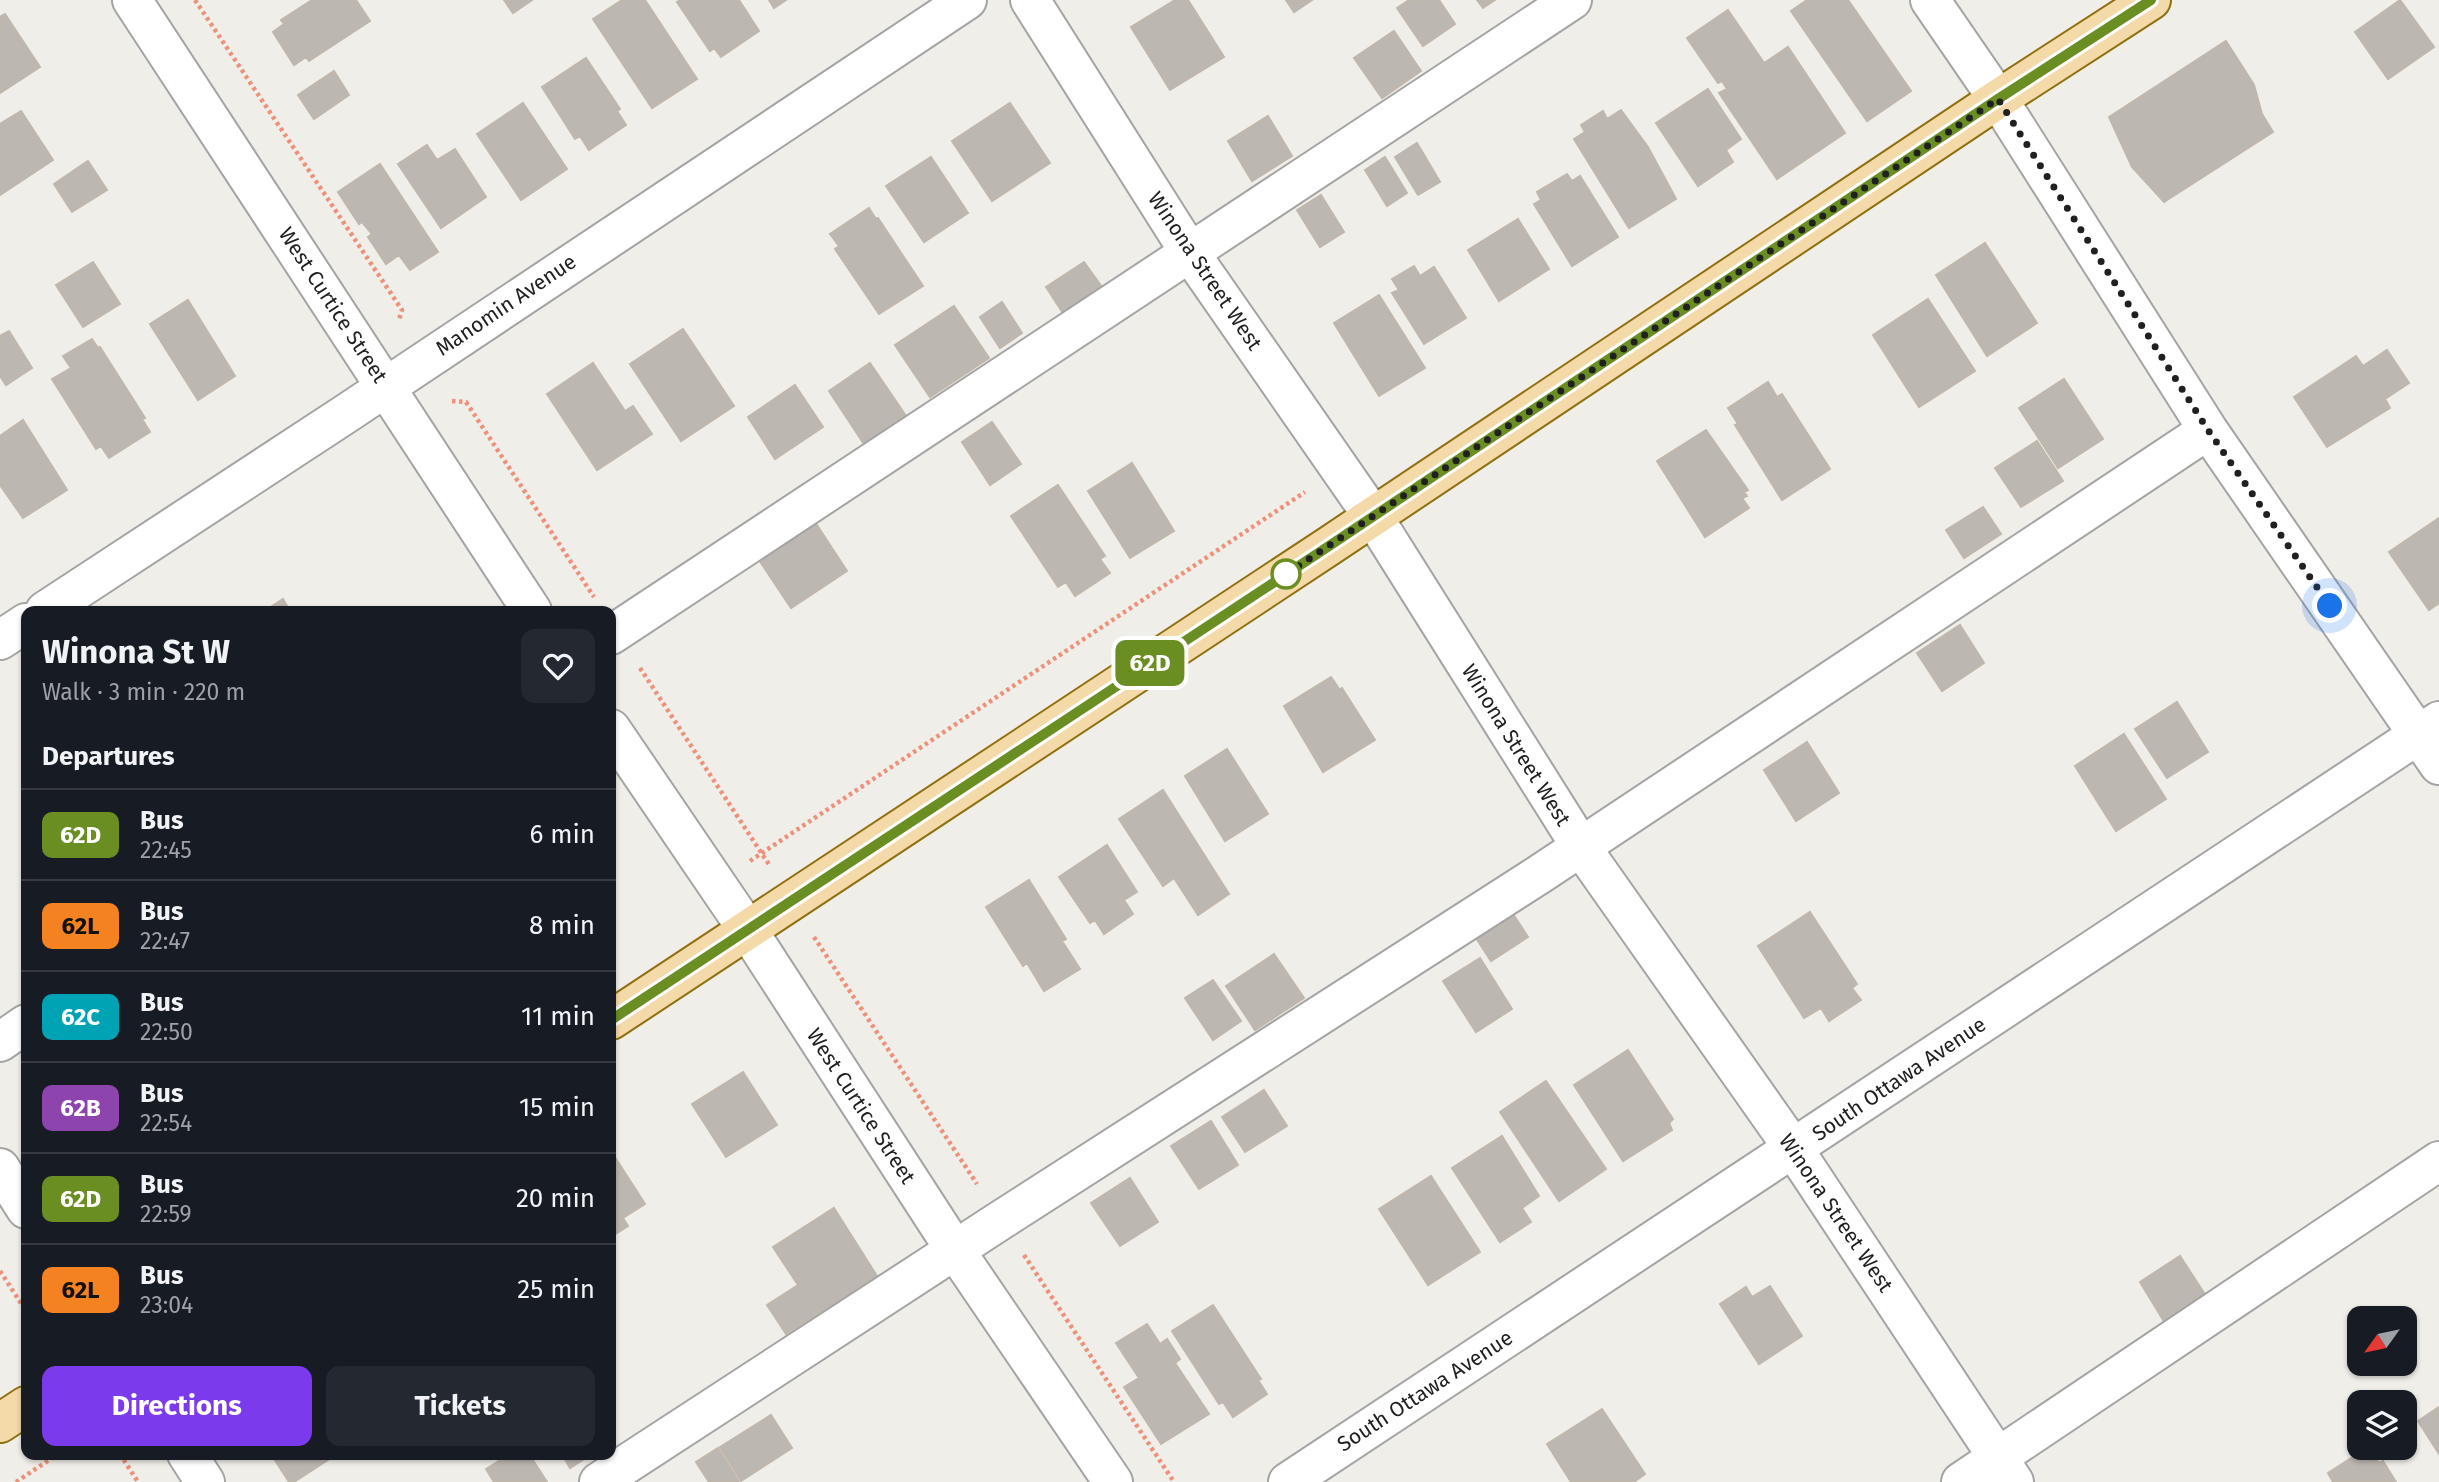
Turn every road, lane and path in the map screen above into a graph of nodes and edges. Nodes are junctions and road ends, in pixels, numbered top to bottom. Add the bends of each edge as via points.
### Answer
1 (132, 0) edge
2 (195, 0) edge
3 (967, 0) edge
4 (1030, 0) edge
5 (1572, 0) edge
6 (1930, 0) edge
7 (2151, 0) edge
8 (1998, 99) junction
9 (1190, 253) junction
10 (399, 320) dead end
11 (386, 386) junction
12 (452, 401) dead end
13 (2208, 430) junction
14 (1306, 492) dead end
15 (1372, 515) junction
16 (595, 599) dead end
17 (53, 606) edge
18 (529, 606) edge
19 (21, 626) edge
20 (616, 631) edge
21 (616, 637) edge
22 (0, 640) edge
23 (616, 736) edge
24 (2432, 740) edge
25 (1581, 847) junction
26 (761, 853) junction
27 (746, 863) dead end
28 (775, 873) dead end
29 (747, 929) junction
30 (616, 1017) edge
31 (21, 1027) edge
32 (0, 1042) edge
33 (1793, 1149) junction
34 (2439, 1161) edge
35 (0, 1168) edge
36 (21, 1201) edge
37 (955, 1250) junction
38 (0, 1271) edge
39 (21, 1303) edge
40 (21, 1409) edge
41 (0, 1423) edge
42 (49, 1460) edge
43 (124, 1460) edge
44 (191, 1460) edge
45 (2006, 1470) edge
46 (16, 1482) edge
47 (138, 1482) edge
48 (205, 1482) edge
49 (599, 1482) edge
50 (1113, 1482) edge
51 (1288, 1482) edge
52 (1961, 1482) edge

1 - 11 street, West Curtice Street
2 - 10 path via 402,310
3 - 11 street, Manomin Avenue
4 - 9 street, Winona Street West
5 - 9 street
6 - 8 street
7 - 8 main road
8 - 13 street
8 - 15 main road
9 - 15 street, Winona Street West
9 - 20 street
11 - 17 street, Manomin Avenue
11 - 18 street, West Curtice Street
12 - 16 path via 466,402
13 - 24 street
13 - 25 street
14 - 26 path
15 - 25 street, Winona Street West
15 - 29 main road
19 - 22 street
21 - 26 path
23 - 29 street, West Curtice Street
24 - 33 street, South Ottawa Avenue
25 - 33 street, Winona Street West
25 - 37 street
26 - 27 path
26 - 28 path
29 - 30 main road
29 - 37 street, West Curtice Street
31 - 32 street
33 - 45 street, Winona Street West
33 - 51 street, South Ottawa Avenue
34 - 45 street
35 - 36 street
37 - 49 street
37 - 50 street, West Curtice Street
38 - 39 path
40 - 41 main road
42 - 46 path
43 - 47 path
44 - 48 street
45 - 52 street

